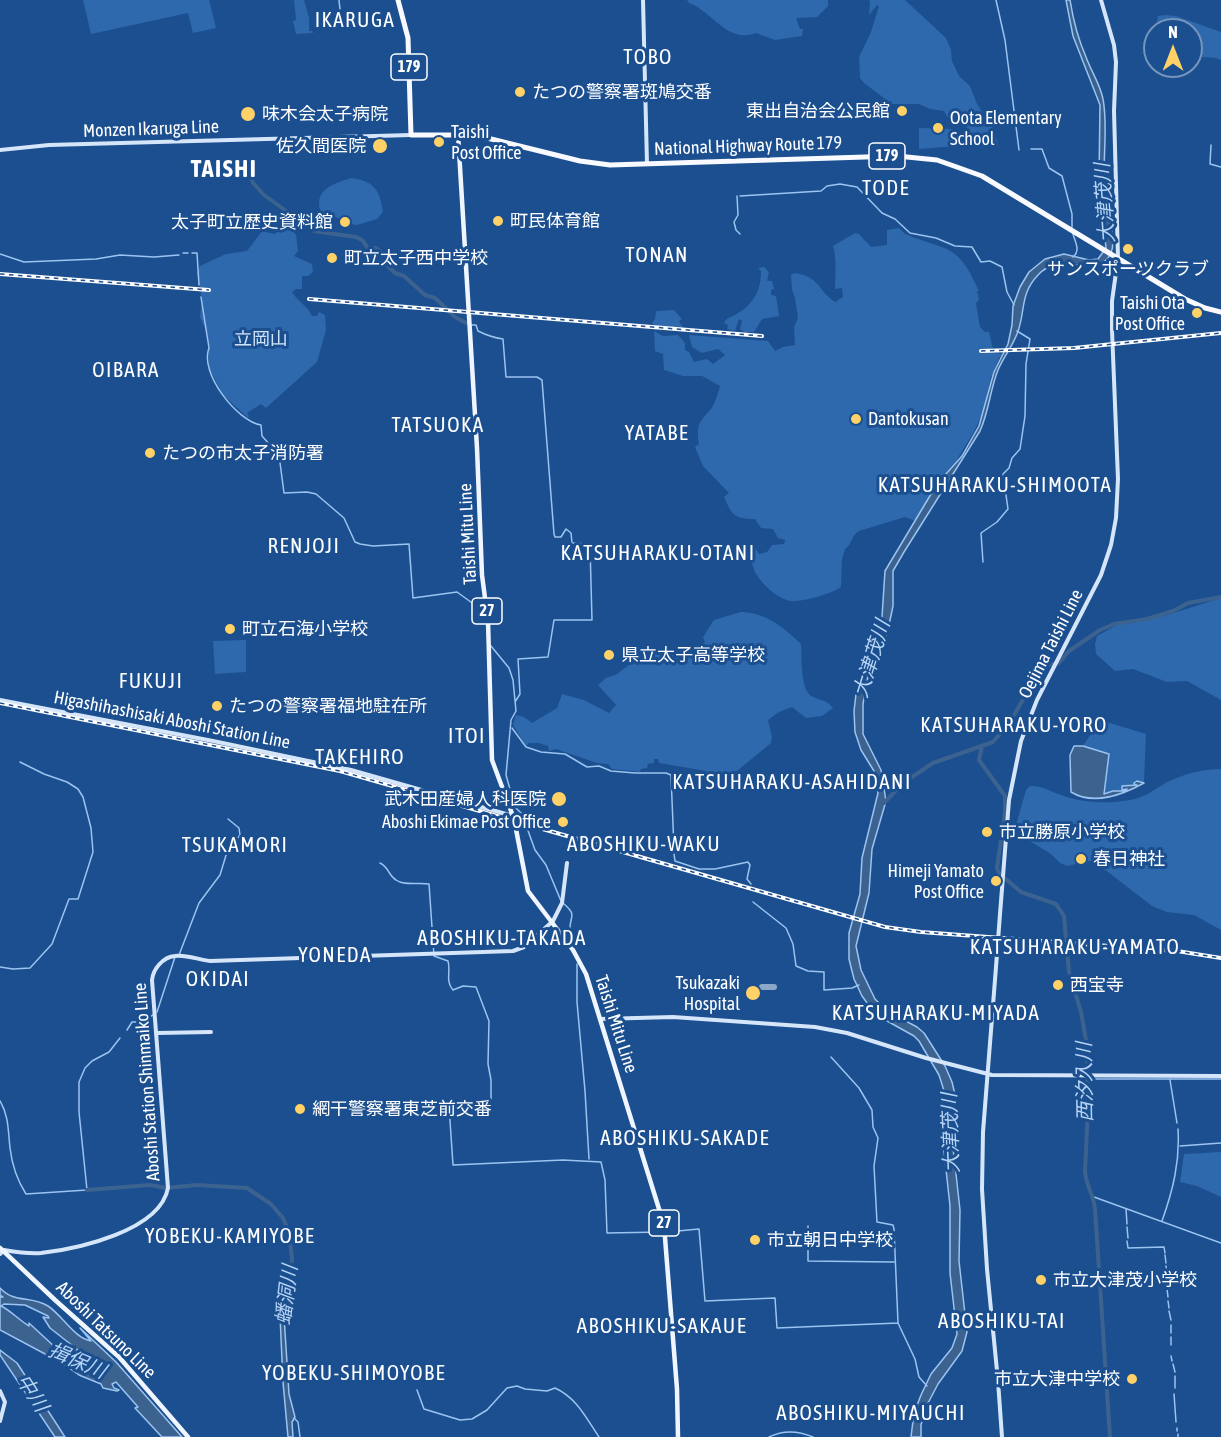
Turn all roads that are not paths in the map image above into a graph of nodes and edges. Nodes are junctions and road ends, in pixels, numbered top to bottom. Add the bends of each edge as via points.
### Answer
1 (398, 0) edge
2 (643, 0) edge
3 (1101, 0) edge
4 (458, 134) junction
5 (411, 135) junction
6 (0, 150) edge
7 (647, 164) junction
8 (1115, 257) junction
9 (1221, 312) edge
10 (0, 700) edge
11 (513, 816) junction
12 (567, 863) dead end
13 (551, 922) junction
14 (600, 1019) junction
15 (212, 1032) dead end
16 (157, 1033) junction
17 (988, 1075) junction
18 (1221, 1076) edge
19 (1, 1251) edge
20 (0, 1390) edge
21 (0, 1421) edge
22 (188, 1437) edge
23 (678, 1437) edge
24 (1002, 1437) edge

1 - 5 highway, 179 via 408,38
2 - 7 main road
3 - 8 main road, Oejima Taishi Line via 1116,55
4 - 5 highway, National Highway Route 179 / 179
4 - 7 highway, National Highway Route 179 / 179 via 487,137 588,163
4 - 11 main road, Taishi Mitu Line / 27 via 482,574 488,614 490,748
5 - 6 main road, Monzen Ikaruga Line
7 - 8 highway, National Highway Route 179 / 179 via 897,156 931,159 982,176
8 - 9 highway, National Highway Route 179 / 179 via 1192,303
8 - 17 main road, Oejima Taishi Line, bridge via 1115,528 1101,575 1032,711 1016,759 1009,800
10 - 11 main road, Higashihashisaki Aboshi Station Line via 351,770
11 - 13 main road, Taishi Mitu Line / 27 via 528,891
12 - 13 main road, Aboshi Station Shinmaiko Line via 562,903
13 - 14 main road, Taishi Mitu Line / 27 via 579,960
13 - 16 main road, Aboshi Station Shinmaiko Line via 531,943 513,951 212,961 175,956 153,972
14 - 17 main road via 684,1018 816,1027
14 - 23 main road, Taishi Mitu Line / 27 via 664,1225
15 - 16 main road
16 - 19 main road, Aboshi Station Shinmaiko Line via 168,1189 160,1203 146,1218 114,1238 41,1253
17 - 18 main road
17 - 24 main road, Oejima Taishi Line via 982,1189
19 - 22 main road, Aboshi Tatsuno Line via 119,1357
20 - 21 main road via 5,1402

